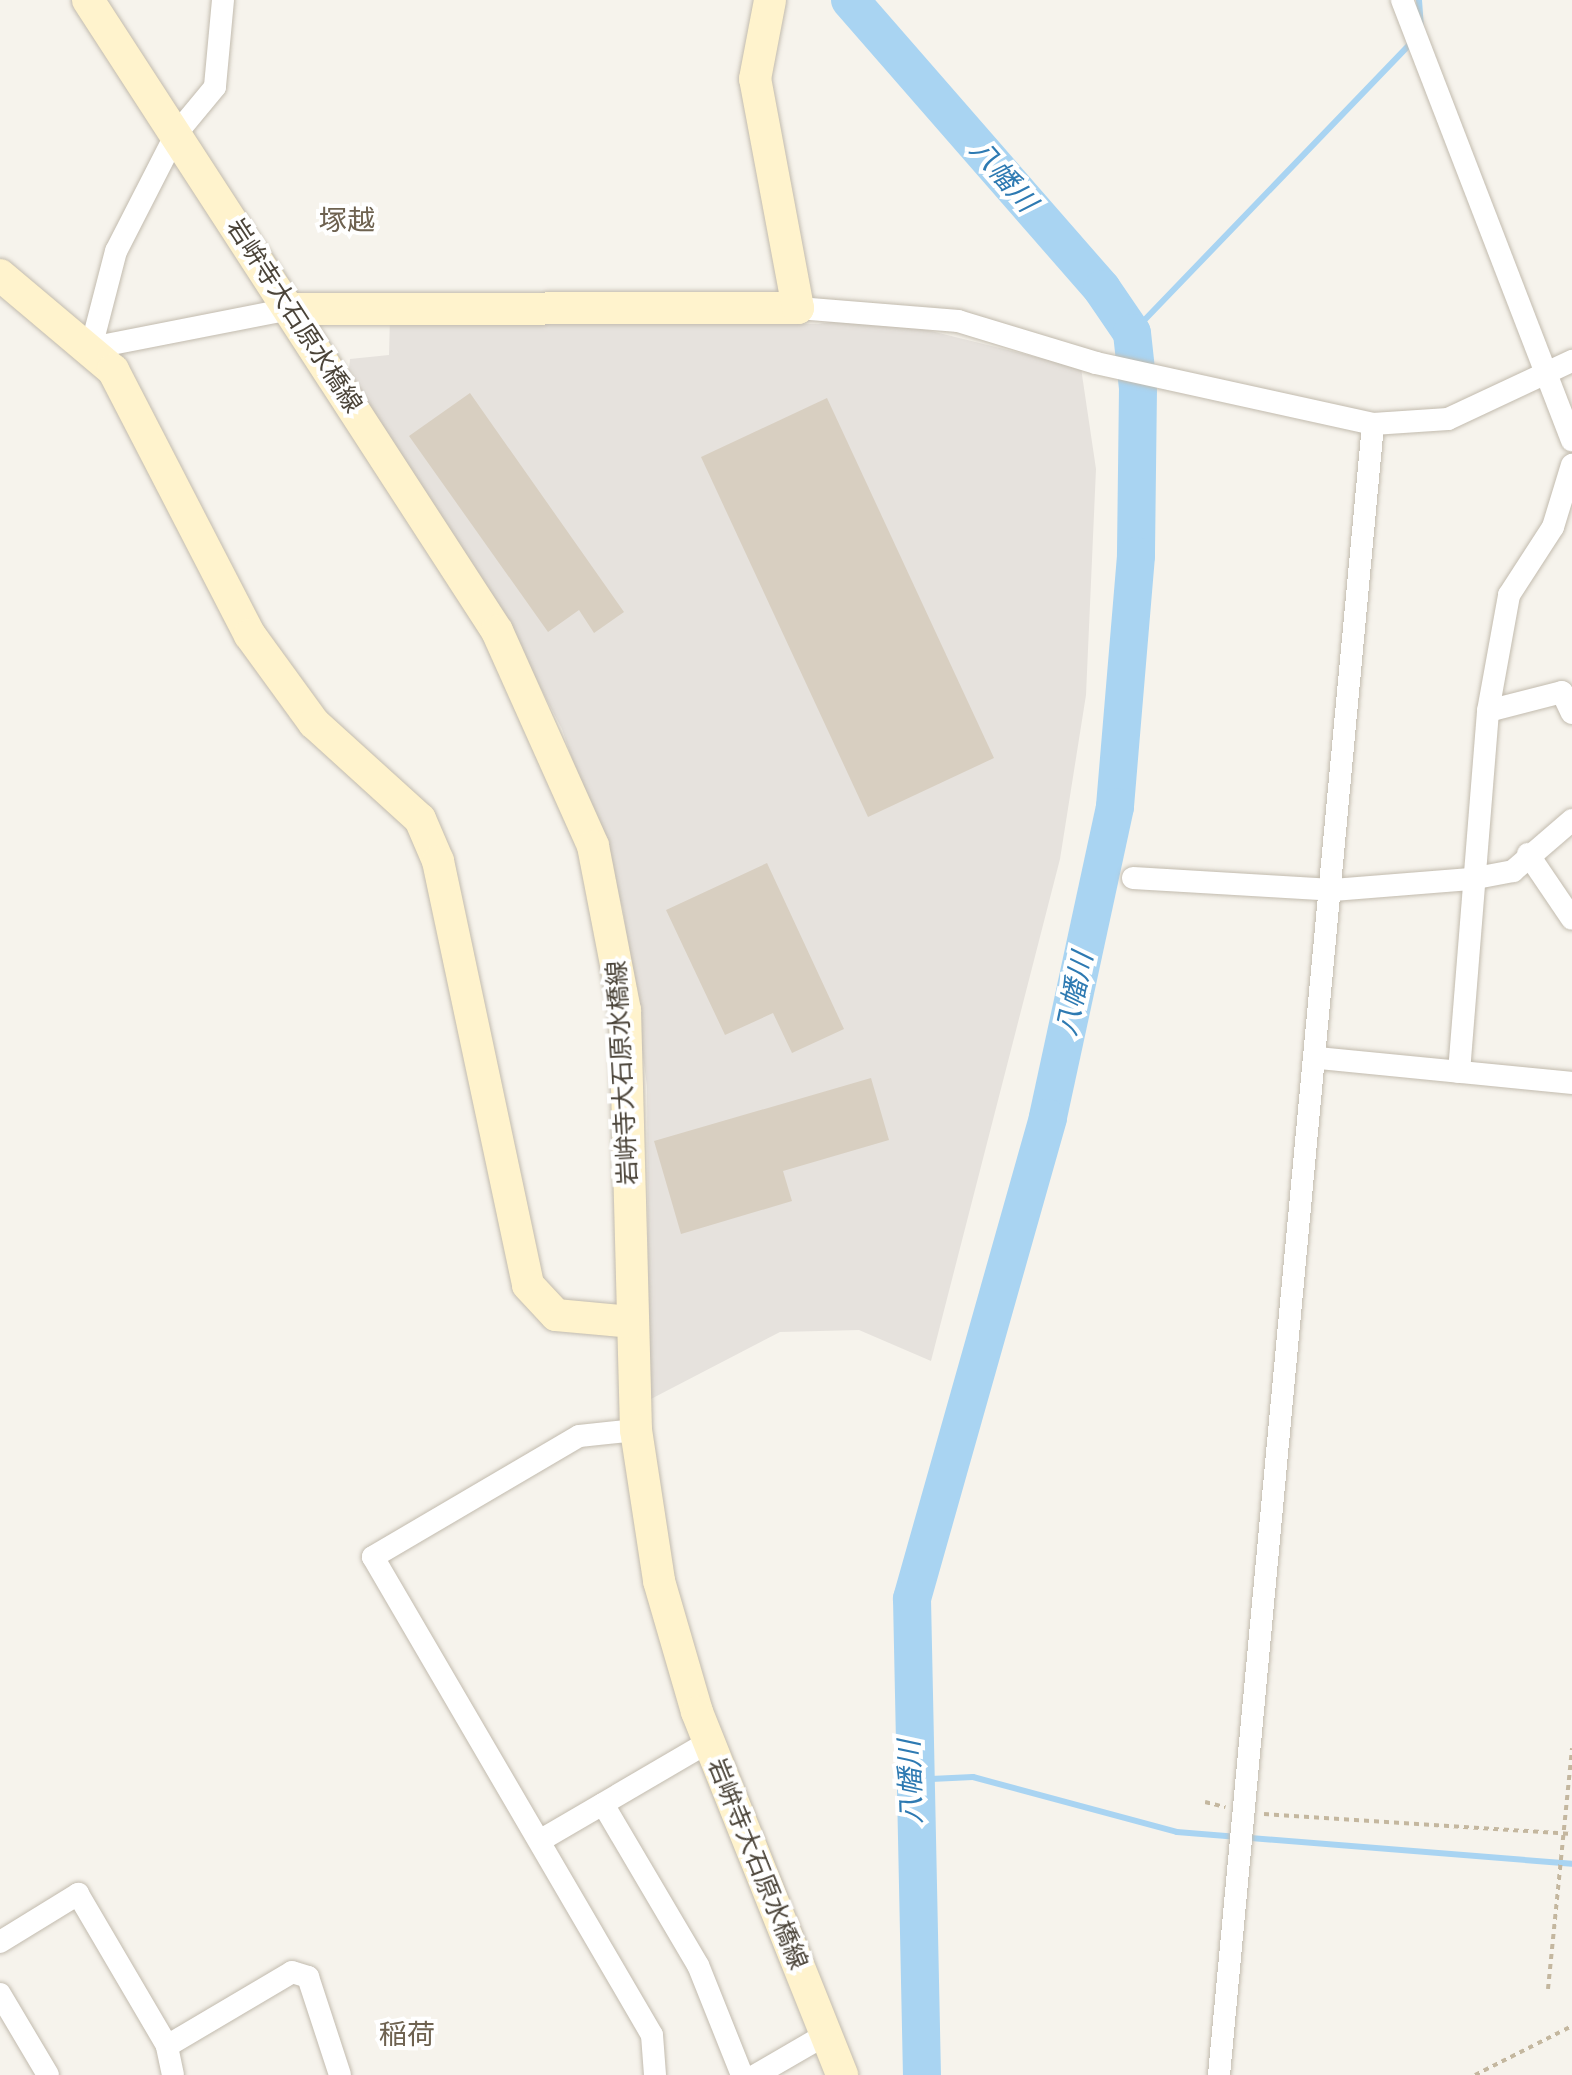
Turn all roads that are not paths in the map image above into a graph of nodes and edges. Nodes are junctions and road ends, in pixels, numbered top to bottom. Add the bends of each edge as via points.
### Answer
1 (88, 0) edge
2 (223, 0) edge
3 (770, 0) edge
4 (1402, 0) edge
5 (176, 134) junction
6 (0, 274) edge
7 (289, 308) junction
8 (798, 308) junction
9 (91, 348) junction
10 (1562, 365) edge
11 (1373, 424) junction
12 (1572, 440) edge
13 (1572, 465) edge
14 (1569, 698) edge
15 (1488, 711) junction
16 (1572, 820) edge
17 (1528, 854) junction
18 (1133, 878) dead end
19 (1471, 879) junction
20 (1333, 890) junction
21 (1572, 918) edge
22 (1318, 1058) junction
23 (1459, 1072) junction
24 (1572, 1083) edge
25 (631, 1322) junction
26 (636, 1430) junction
27 (709, 1742) junction
28 (603, 1804) junction
29 (541, 1840) junction
30 (0, 1942) edge
31 (0, 1994) edge
32 (825, 2035) junction
33 (167, 2046) junction
34 (48, 2075) edge
35 (173, 2075) edge
36 (340, 2075) edge
37 (655, 2075) edge
38 (742, 2075) edge
39 (756, 2075) edge
40 (842, 2075) edge
41 (1219, 2075) edge

1 - 5 main road, 岩峅寺大石原水橋線
2 - 5 street via 215,87
3 - 8 main road via 756,79
4 - 10 street via 1490,237
5 - 7 main road, 岩峅寺大石原水橋線
5 - 9 street via 116,251
6 - 9 main road
7 - 8 main road
7 - 9 street
7 - 25 main road, 岩峅寺大石原水橋線 via 497,630 592,846 625,1010
8 - 11 street via 958,321 1096,363
9 - 25 main road via 112,370 250,635 314,723 429,836 528,1285 556,1315
10 - 11 street via 1448,419
10 - 12 street
11 - 20 street
13 - 15 street via 1553,527 1508,595
14 - 15 street
15 - 19 street
16 - 17 street
17 - 19 street via 1512,871
17 - 21 street
18 - 20 street
19 - 20 street
19 - 23 street
20 - 22 street
22 - 23 street
22 - 41 street
23 - 24 street
25 - 26 main road, 岩峅寺大石原水橋線
26 - 27 main road, 岩峅寺大石原水橋線 via 659,1582
26 - 29 street via 578,1436 373,1557
27 - 28 street
27 - 32 main road, 岩峅寺大石原水橋線
28 - 29 street
28 - 38 street via 698,1965
29 - 37 street via 652,2034
30 - 33 street via 78,1894
31 - 34 street
32 - 39 street
32 - 40 main road, 岩峅寺大石原水橋線
33 - 35 street
33 - 36 street via 292,1972 308,1977

